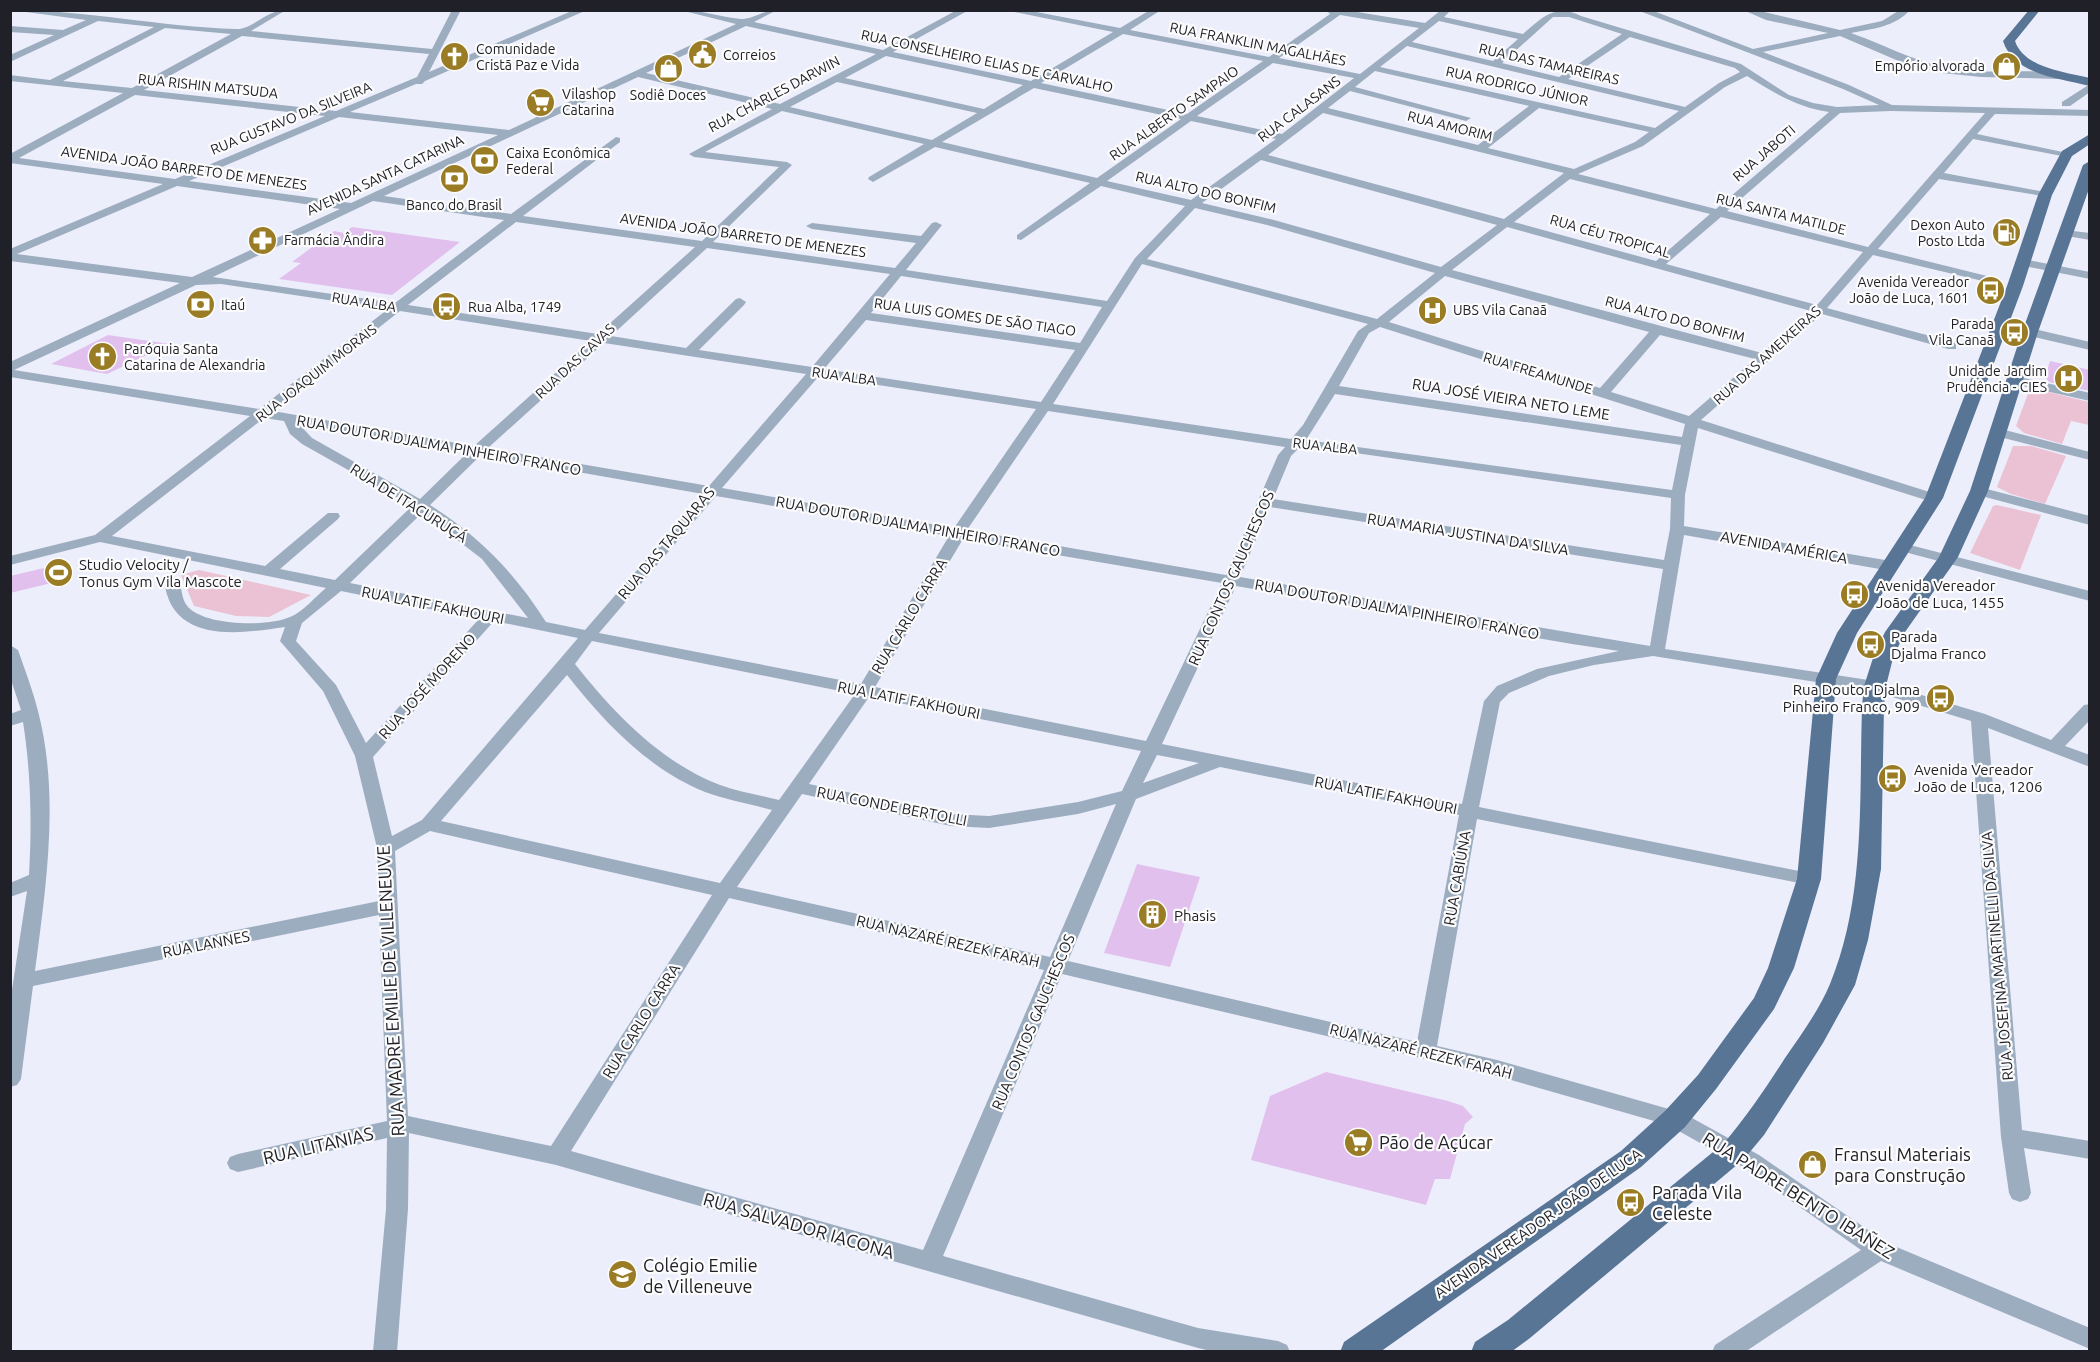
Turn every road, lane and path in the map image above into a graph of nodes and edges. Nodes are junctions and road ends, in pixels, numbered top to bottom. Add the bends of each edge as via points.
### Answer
1 (112, 10) edge
2 (282, 10) edge
3 (458, 10) edge
4 (583, 10) edge
5 (684, 10) edge
6 (773, 10) edge
7 (965, 10) edge
8 (1009, 10) edge
9 (1156, 10) edge
10 (1447, 10) edge
11 (1641, 10) edge
12 (1747, 10) edge
13 (1906, 10) edge
14 (2035, 10) edge
15 (17, 11) edge
16 (1336, 11) edge
17 (1566, 12) edge
18 (1656, 13) edge
19 (10, 15) edge
20 (96, 18) junction
21 (1437, 18) junction
22 (745, 24) junction
23 (165, 25) junction
24 (1425, 26) junction
25 (10, 28) edge
26 (1122, 32) junction
27 (1839, 32) junction
28 (240, 33) junction
29 (63, 34) junction
30 (1628, 34) junction
31 (1523, 37) junction
32 (1405, 43) junction
33 (434, 52) junction
34 (1752, 52) junction
35 (881, 53) junction
36 (1766, 57) junction
37 (10, 59) edge
38 (1273, 61) junction
39 (1494, 65) junction
40 (1372, 68) junction
41 (1743, 69) junction
42 (637, 74) junction
43 (2059, 76) junction
44 (1362, 77) junction
45 (10, 78) edge
46 (833, 78) junction
47 (1560, 80) junction
48 (53, 82) junction
49 (419, 82) junction
50 (2090, 84) edge
51 (1035, 85) junction
52 (1348, 88) junction
53 (136, 92) junction
54 (1538, 104) junction
55 (2066, 104) junction
56 (779, 107) junction
57 (1891, 108) junction
58 (1320, 110) junction
59 (1687, 110) junction
60 (1837, 110) junction
61 (1992, 111) junction
62 (2012, 111) junction
63 (2090, 111) edge
64 (986, 112) junction
65 (340, 113) junction
66 (1188, 118) junction
67 (1466, 118) dead end
68 (1656, 131) junction
69 (510, 133) junction
70 (1971, 136) junction
71 (1284, 138) junction
72 (2090, 138) edge
73 (616, 140) dead end
74 (933, 143) junction
75 (1480, 149) junction
76 (694, 154) joint
77 (2067, 154) junction
78 (1260, 156) junction
79 (10, 159) edge
80 (2090, 165) edge
81 (1570, 174) junction
82 (1937, 175) junction
83 (873, 179) dead end
84 (176, 182) junction
85 (1099, 182) junction
86 (2045, 195) junction
87 (372, 198) junction
88 (1193, 204) junction
89 (353, 207) junction
90 (1717, 213) junction
91 (512, 218) junction
92 (1508, 222) junction
93 (936, 225) dead end
94 (812, 226) dead end
95 (2065, 232) junction
96 (1021, 237) dead end
97 (2090, 237) edge
98 (923, 240) junction
99 (704, 245) junction
100 (1869, 252) junction
101 (10, 255) edge
102 (1139, 260) junction
103 (2023, 263) junction
104 (1657, 266) junction
105 (2053, 268) junction
106 (1444, 271) junction
107 (899, 272) junction
108 (2090, 276) edge
109 (1987, 280) dead end
110 (194, 281) junction
111 (741, 302) dead end
112 (1110, 305) junction
113 (401, 307) junction
114 (1819, 310) junction
115 (863, 316) junction
116 (1379, 323) junction
117 (1657, 330) junction
118 (2030, 332) junction
119 (601, 338) junction
120 (1952, 346) dead end
121 (2090, 346) edge
122 (1083, 347) junction
123 (689, 352) junction
124 (1764, 358) junction
125 (10, 367) edge
126 (814, 372) junction
127 (10, 373) edge
128 (2015, 380) junction
129 (1331, 389) junction
130 (1603, 393) junction
131 (2090, 397) edge
132 (1046, 405) junction
133 (265, 414) junction
134 (290, 419) junction
135 (1692, 420) junction
136 (1997, 432) junction
137 (1295, 442) junction
138 (1687, 442) junction
139 (477, 451) junction
140 (2090, 456) edge
141 (710, 491) junction
142 (1979, 491) junction
143 (1678, 495) junction
144 (1934, 498) junction
145 (1265, 502) junction
146 (421, 507) junction
147 (333, 516) dead end
148 (2090, 521) edge
149 (1677, 529) junction
150 (958, 532) junction
151 (100, 538) junction
152 (1902, 547) junction
153 (1948, 556) junction
154 (10, 561) edge
155 (1672, 566) junction
156 (1891, 566) junction
157 (268, 572) junction
158 (1231, 579) junction
159 (172, 580) dead end
160 (338, 586) junction
161 (2090, 596) edge
162 (490, 616) junction
163 (295, 621) junction
164 (541, 626) junction
165 (588, 636) junction
166 (10, 650) edge
167 (1657, 651) junction
168 (567, 664) junction
169 (1826, 679) junction
170 (1875, 686) junction
171 (865, 691) junction
172 (2090, 710) edge
173 (30, 712) junction
174 (1979, 718) junction
175 (10, 721) edge
176 (2054, 747) junction
177 (1153, 749) junction
178 (364, 756) junction
179 (1220, 762) junction
180 (2090, 762) edge
181 (796, 787) junction
182 (1129, 795) junction
183 (785, 807) junction
184 (1468, 812) junction
185 (428, 824) junction
186 (386, 848) junction
187 (38, 878) junction
188 (1809, 879) junction
189 (10, 891) edge
190 (724, 891) junction
191 (389, 906) junction
192 (1058, 966) junction
193 (23, 981) junction
194 (1426, 1051) junction
195 (10, 1079) edge
196 (1675, 1119) junction
197 (398, 1125) junction
198 (2012, 1137) junction
199 (2090, 1150) edge
200 (1734, 1151) junction
201 (556, 1156) junction
202 (238, 1163) dead end
203 (2019, 1193) dead end
204 (1879, 1250) junction
205 (929, 1262) junction
206 (2090, 1339) edge
207 (1207, 1345) edge
208 (385, 1352) edge
209 (1278, 1352) edge
210 (1355, 1352) edge
211 (1486, 1352) edge
212 (1724, 1352) edge

1 - 20 street
2 - 28 street
3 - 33 street
4 - 49 street, RUA GUSTAVO DA SILVEIRA
5 - 22 street, RUA CONSELHEIRO ELIAS DE CARVALHO
6 - 22 street, AVENIDA SANTA CATARINA
7 - 35 street, RUA CHARLES DARWIN
8 - 26 street, RUA FRANKLIN MAGALHÃES
9 - 26 street
10 - 21 street, RUA CALASANS
11 - 18 street
12 - 27 street
13 - 27 street via 1885,23
14 - 43 main road via 2009,46 2021,60
15 - 19 street
15 - 20 street
16 - 24 street
16 - 38 street, RUA ALBERTO SAMPAIO
17 - 30 street
17 - 31 street via 1546,13
18 - 34 street
20 - 23 street
20 - 29 street
21 - 24 street, RUA CALASANS
21 - 31 street
22 - 35 street, RUA CONSELHEIRO ELIAS DE CARVALHO
22 - 42 street, AVENIDA SANTA CATARINA
23 - 28 street
23 - 48 street
24 - 32 street, RUA CALASANS
25 - 29 street
26 - 38 street, RUA FRANKLIN MAGALHÃES
26 - 51 street
27 - 34 street
27 - 43 street via 1902,60 1932,68
28 - 33 street
28 - 53 street
29 - 37 street
30 - 41 street
30 - 47 street
31 - 39 street
32 - 39 street, RUA DAS TAMAREIRAS
32 - 40 street, RUA CALASANS
33 - 49 street
34 - 36 street
35 - 46 street, RUA CHARLES DARWIN
35 - 51 street, RUA CONSELHEIRO ELIAS DE CARVALHO
36 - 41 street, RUA CONTOS GAUCHESCOS
36 - 57 street
38 - 44 street, RUA FRANKLIN MAGALHÃES
38 - 66 street, RUA ALBERTO SAMPAIO
39 - 47 street, RUA DAS TAMAREIRAS
40 - 44 street, RUA CALASANS
40 - 54 street, RUA RODRIGO JÚNIOR
41 - 59 street, RUA CONTOS GAUCHESCOS
41 - 60 street via 1793,100
42 - 56 street, RUA ALTO DO BONFIM
42 - 69 street, AVENIDA SANTA CATARINA
43 - 50 main road
44 - 52 street, RUA CALASANS
45 - 48 street, RUA RISHIN MATSUDA
46 - 56 street, RUA CHARLES DARWIN
46 - 64 street
47 - 59 street, RUA DAS TAMAREIRAS
48 - 53 street, RUA RISHIN MATSUDA
49 - 65 street, RUA GUSTAVO DA SILVEIRA
50 - 55 street
51 - 64 street
51 - 66 street, RUA CONSELHEIRO ELIAS DE CARVALHO
52 - 58 street, RUA CALASANS
52 - 67 street
53 - 65 street, RUA RISHIN MATSUDA
53 - 79 street
54 - 68 street, RUA RODRIGO JÚNIOR
54 - 75 street
55 - 62 street
55 - 63 street
56 - 74 street, RUA ALTO DO BONFIM
56 - 76 street, RUA CHARLES DARWIN
57 - 60 street
57 - 61 street
58 - 71 street, RUA CALASANS
58 - 75 street, RUA AMORIM
59 - 68 street, RUA CONTOS GAUCHESCOS
60 - 90 street, RUA JABOTI
61 - 62 street
61 - 70 street, RUA DAS AMEIXEIRAS
62 - 63 street
64 - 74 street
65 - 69 street, RUA RISHIN MATSUDA
65 - 84 street, RUA GUSTAVO DA SILVEIRA
66 - 71 street, RUA CONSELHEIRO ELIAS DE CARVALHO
66 - 85 street, RUA ALBERTO SAMPAIO
68 - 81 street, RUA CONTOS GAUCHESCOS via 1619,154
69 - 87 street, AVENIDA SANTA CATARINA
70 - 77 street
70 - 82 street, RUA DAS AMEIXEIRAS
71 - 78 street, RUA CALASANS
72 - 77 main road
73 - 91 street, RUA JOAQUIM MORAIS
74 - 83 street
74 - 85 street, RUA ALTO DO BONFIM
75 - 81 street, RUA AMORIM
76 - 99 street, RUA DAS CAVAS via 787,165
77 - 86 main road, AVENIDA VEREADOR JOÃO DE LUCA
78 - 88 street, RUA CALASANS
78 - 92 street, RUA CÉU TROPICAL
79 - 84 street, AVENIDA JOÃO BARRETO DE MENEZES
80 - 95 main road
81 - 90 street, RUA SANTA MATILDE
81 - 92 street, RUA CONTOS GAUCHESCOS
82 - 86 street
82 - 100 street, RUA DAS AMEIXEIRAS
84 - 89 street, AVENIDA JOÃO BARRETO DE MENEZES
84 - 101 street, RUA GUSTAVO DA SILVEIRA
85 - 88 street, RUA ALTO DO BONFIM
85 - 96 street, RUA ALBERTO SAMPAIO
86 - 103 main road, AVENIDA VEREADOR JOÃO DE LUCA
87 - 89 street, AVENIDA SANTA CATARINA
87 - 91 street, AVENIDA JOÃO BARRETO DE MENEZES
88 - 102 street, RUA CARLO CARRA
88 - 106 street, RUA ALTO DO BONFIM
89 - 110 street, AVENIDA SANTA CATARINA
90 - 100 street, RUA SANTA MATILDE
90 - 104 street, RUA JABOTI
91 - 99 street, AVENIDA JOÃO BARRETO DE MENEZES
91 - 113 street, RUA JOAQUIM MORAIS
92 - 104 street, RUA CÉU TROPICAL
92 - 106 street, RUA CONTOS GAUCHESCOS
93 - 98 street, RUA DAS TAQUARAS
94 - 98 street
95 - 97 street
95 - 105 main road
98 - 107 street, RUA DAS TAQUARAS
99 - 107 street, AVENIDA JOÃO BARRETO DE MENEZES
99 - 119 street, RUA DAS CAVAS
100 - 109 street, RUA SANTA MATILDE
100 - 114 street, RUA DAS AMEIXEIRAS
101 - 110 street, RUA ALBA
102 - 112 street, RUA CARLO CARRA
102 - 116 street, RUA FREAMUNDE
103 - 105 street
103 - 144 main road, AVENIDA VEREADOR JOÃO DE LUCA
104 - 114 street, RUA CÉU TROPICAL
105 - 108 street
105 - 118 main road
106 - 116 street, RUA CONTOS GAUCHESCOS
106 - 117 street, RUA ALTO DO BONFIM
107 - 112 street, AVENIDA JOÃO BARRETO DE MENEZES
107 - 115 street, RUA DAS TAQUARAS
110 - 113 street, RUA ALBA via 221,280
110 - 125 street, AVENIDA SANTA CATARINA
111 - 123 street
112 - 122 street, RUA CARLO CARRA
113 - 119 street, RUA ALBA
113 - 133 street, RUA JOAQUIM MORAIS
114 - 120 street, RUA CÉU TROPICAL
114 - 124 street, RUA DAS AMEIXEIRAS
115 - 122 street, RUA LUIS GOMES DE SÃO TIAGO
115 - 126 street, RUA DAS TAQUARAS
116 - 129 street, RUA CONTOS GAUCHESCOS via 1364,331
116 - 130 street, RUA FREAMUNDE
117 - 124 street, RUA ALTO DO BONFIM
117 - 130 street
118 - 121 street
118 - 128 main road
119 - 123 street, RUA ALBA
119 - 139 street, RUA DAS CAVAS
122 - 132 street, RUA CARLO CARRA
123 - 126 street, RUA ALBA
124 - 135 street, RUA DAS AMEIXEIRAS
126 - 132 street, RUA ALBA
126 - 141 street, RUA DAS TAQUARAS
127 - 133 street, RUA DOUTOR DJALMA PINHEIRO FRANCO
128 - 131 street
128 - 136 main road
129 - 137 street, RUA CONTOS GAUCHESCOS via 1309,427
129 - 138 street, RUA JOSÉ VIEIRA NETO LEME
130 - 135 street, RUA FREAMUNDE
132 - 137 street, RUA ALBA via 1274,442
132 - 150 street, RUA CARLO CARRA
133 - 134 street, RUA DOUTOR DJALMA PINHEIRO FRANCO
133 - 151 street, RUA JOAQUIM MORAIS
134 - 139 street, RUA DOUTOR DJALMA PINHEIRO FRANCO
134 - 146 street, RUA DE ITACURUÇÁ via 295,431 307,441
135 - 138 street
135 - 144 street, RUA FREAMUNDE
136 - 140 street
136 - 142 main road
137 - 143 street, RUA ALBA
137 - 145 street, RUA CONTOS GAUCHESCOS via 1285,455
138 - 143 street
139 - 141 street, RUA DOUTOR DJALMA PINHEIRO FRANCO
139 - 146 street, RUA DAS CAVAS
141 - 150 street, RUA DOUTOR DJALMA PINHEIRO FRANCO
141 - 165 street, RUA DAS TAQUARAS
142 - 148 street
142 - 153 main road
143 - 149 street
144 - 152 main road, AVENIDA VEREADOR JOÃO DE LUCA
145 - 155 street, RUA MARIA JUSTINA DA SILVA
145 - 158 street, RUA CONTOS GAUCHESCOS
146 - 160 street, RUA DAS CAVAS
146 - 164 street, RUA DE ITACURUÇÁ via 480,549 517,590
147 - 157 street
149 - 155 street
149 - 156 street, AVENIDA AMÉRICA
150 - 158 street, RUA DOUTOR DJALMA PINHEIRO FRANCO
150 - 171 street, RUA CARLO CARRA
151 - 154 street, RUA LATIF FAKHOURI
151 - 157 street, RUA LATIF FAKHOURI
152 - 153 street
152 - 156 main road, AVENIDA VEREADOR JOÃO DE LUCA
153 - 161 street
153 - 170 main road via 1895,632
155 - 167 street
156 - 169 main road, AVENIDA VEREADOR JOÃO DE LUCA via 1847,633
157 - 160 street, RUA LATIF FAKHOURI
158 - 167 street, RUA DOUTOR DJALMA PINHEIRO FRANCO
158 - 177 street, RUA CONTOS GAUCHESCOS
159 - 163 street via 180,609 196,620 231,628
160 - 162 street, RUA LATIF FAKHOURI
160 - 163 street, RUA DAS CAVAS
162 - 164 street, RUA LATIF FAKHOURI
162 - 178 street, RUA JOSÉ MORENO
163 - 178 street, RUA MADRE EMILIE DE VILLENEUVE via 288,641 330,689
164 - 165 street, RUA LATIF FAKHOURI
165 - 168 street, RUA DAS TAQUARAS
165 - 171 street, RUA LATIF FAKHOURI
166 - 173 street
167 - 169 street, RUA DOUTOR DJALMA PINHEIRO FRANCO
167 - 184 street, RUA CABIÚNA via 1601,658 1522,680 1498,692 1492,701
168 - 183 street via 630,737 668,765 705,785
168 - 185 street, RUA DAS TAQUARAS
169 - 170 street, RUA DOUTOR DJALMA PINHEIRO FRANCO
169 - 188 main road, AVENIDA VEREADOR JOÃO DE LUCA
170 - 174 street
170 - 200 main road via 1869,869 1856,940 1842,985 1814,1036
171 - 177 street, RUA LATIF FAKHOURI
171 - 181 street, RUA CARLO CARRA
172 - 176 street
173 - 175 street
173 - 187 street via 41,820
174 - 176 street
174 - 198 street, RUA JOSEFINA MARTINELLI DA SILVA
176 - 180 street
177 - 179 street, RUA LATIF FAKHOURI
177 - 182 street, RUA CONTOS GAUCHESCOS
178 - 186 street, RUA MADRE EMILIE DE VILLENEUVE
179 - 182 street, RUA CONDE BERTOLLI
179 - 184 street, RUA LATIF FAKHOURI
181 - 182 street, RUA CONDE BERTOLLI via 951,820 989,822 1078,808
181 - 183 street, RUA CARLO CARRA
182 - 192 street, RUA CONTOS GAUCHESCOS
183 - 190 street, RUA CARLO CARRA
184 - 188 street, RUA LATIF FAKHOURI
184 - 194 street, RUA CABIÚNA
185 - 186 street, RUA DAS TAQUARAS
185 - 190 street, RUA NAZARÉ REZEK FARAH
186 - 191 street, RUA MADRE EMILIE DE VILLENEUVE
187 - 189 street
187 - 193 street
188 - 196 main road, AVENIDA VEREADOR JOÃO DE LUCA via 1781,968 1765,1002
190 - 192 street, RUA NAZARÉ REZEK FARAH
190 - 201 street, RUA CARLO CARRA
191 - 193 street, RUA LANNES
191 - 197 street, RUA MADRE EMILIE DE VILLENEUVE
192 - 194 street, RUA NAZARÉ REZEK FARAH
192 - 205 street, RUA CONTOS GAUCHESCOS
193 - 195 street
194 - 196 street, RUA NAZARÉ REZEK FARAH
196 - 200 street, RUA PADRE BENTO IBAÑEZ
196 - 210 main road, AVENIDA VEREADOR JOÃO DE LUCA via 1631,1159
197 - 201 street, RUA SALVADOR IACONA
197 - 202 street, RUA LITANIAS
197 - 208 street, RUA MADRE EMILIE DE VILLENEUVE via 397,1209
198 - 199 street
198 - 203 street, RUA JOSEFINA MARTINELLI DA SILVA
200 - 204 street, RUA PADRE BENTO IBAÑEZ
200 - 211 main road
201 - 205 street, RUA SALVADOR IACONA
204 - 206 street, RUA PADRE BENTO IBAÑEZ
204 - 212 street
205 - 207 street, RUA SALVADOR IACONA
207 - 209 street, RUA SALVADOR IACONA

